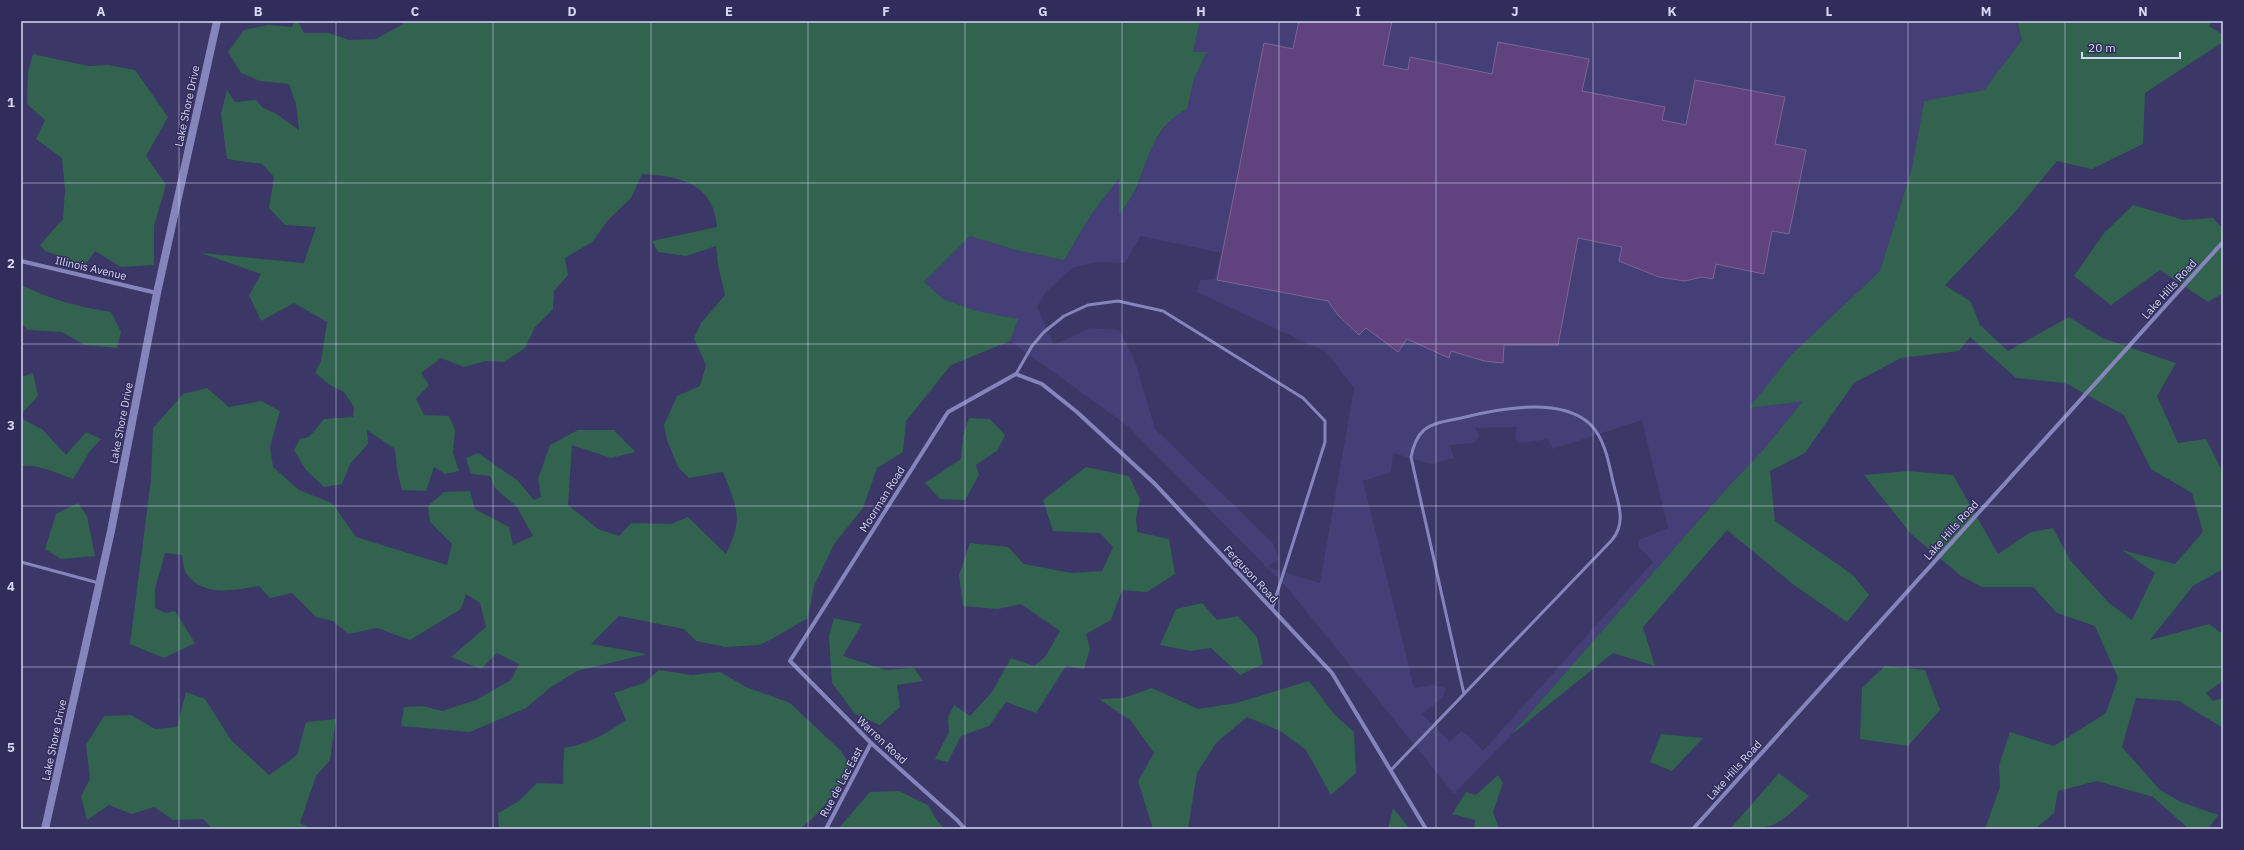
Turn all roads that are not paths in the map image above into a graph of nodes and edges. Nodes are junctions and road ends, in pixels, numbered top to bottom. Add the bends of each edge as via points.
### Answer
1 (217, 21) edge
2 (2223, 242) edge
3 (21, 261) edge
4 (157, 293) junction
5 (1016, 374) junction
6 (21, 562) edge
7 (99, 583) junction
8 (1272, 610) junction
9 (790, 661) joint
10 (1464, 694) junction
11 (871, 743) junction
12 (1391, 770) junction
13 (45, 829) edge
14 (826, 829) edge
15 (965, 829) edge
16 (1426, 829) edge
17 (1693, 829) edge

1 - 4 street, Lake Shore Drive
2 - 17 street, Lake Hills Road
3 - 4 street, Illinois Avenue
4 - 7 street, Lake Shore Drive
5 - 8 street, Ferguson Road via 1042,384 1077,412 1155,484
5 - 8 lane via 1032,346 1044,332 1064,316 1088,305 1118,301 1163,311 1289,389 1313,407 1325,421 1325,442
5 - 9 street, Moorman Road via 948,412
6 - 7 lane
7 - 13 street, Lake Shore Drive
8 - 12 street, Ferguson Road via 1332,673
9 - 11 street, Warren Road
10 - 10 lane via 1618,532 1621,514 1605,450 1590,424 1568,413 1536,406 1495,410 1432,424 1423,431 1414,444 1411,457
10 - 12 lane
11 - 14 street, Rue de Lac East
11 - 15 street, Warren Road
12 - 16 street, Ferguson Road

